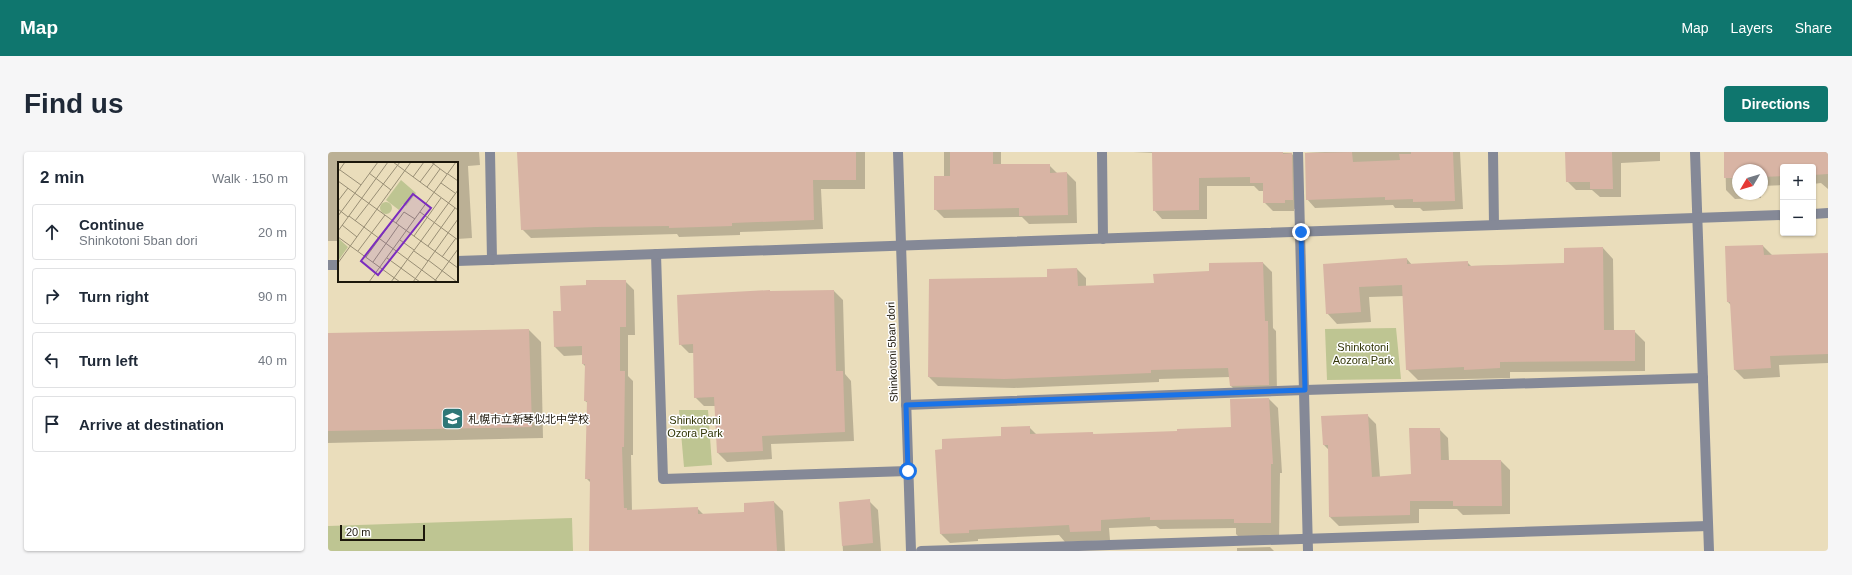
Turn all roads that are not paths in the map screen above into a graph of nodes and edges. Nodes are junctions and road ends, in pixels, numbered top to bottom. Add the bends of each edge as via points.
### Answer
1 (490, 152) edge
2 (898, 152) edge
3 (1102, 152) edge
4 (1298, 152) edge
5 (1493, 152) edge
6 (1695, 152) edge
7 (1828, 213) edge
8 (1816, 214) edge
9 (1780, 215) edge
10 (1697, 218) junction
11 (1494, 225) junction
12 (1301, 232) junction
13 (1103, 239) junction
14 (901, 245) junction
15 (656, 254) junction
16 (492, 260) junction
17 (458, 261) edge
18 (1703, 378) junction
19 (1305, 390) junction
20 (906, 405) junction
21 (908, 471) junction
22 (1708, 526) junction
23 (1308, 540) junction
24 (911, 551) edge
25 (921, 551) edge
26 (1308, 551) edge
27 (1709, 551) edge

1 - 16 street
2 - 14 street, Shinkotoni 5ban dori
3 - 13 street
4 - 12 street
5 - 11 street
6 - 10 street
7 - 8 street
9 - 10 street
10 - 11 street
10 - 18 street
11 - 12 street
12 - 13 street
12 - 19 street
13 - 14 street
14 - 15 street
14 - 20 street, Shinkotoni 5ban dori
15 - 16 street
15 - 21 street via 663,480
16 - 17 street
18 - 19 street
18 - 22 street
19 - 20 street
19 - 23 street
20 - 21 street, Shinkotoni 5ban dori
21 - 24 street, Shinkotoni 5ban dori
22 - 23 street
22 - 27 street
23 - 25 street
23 - 26 street

